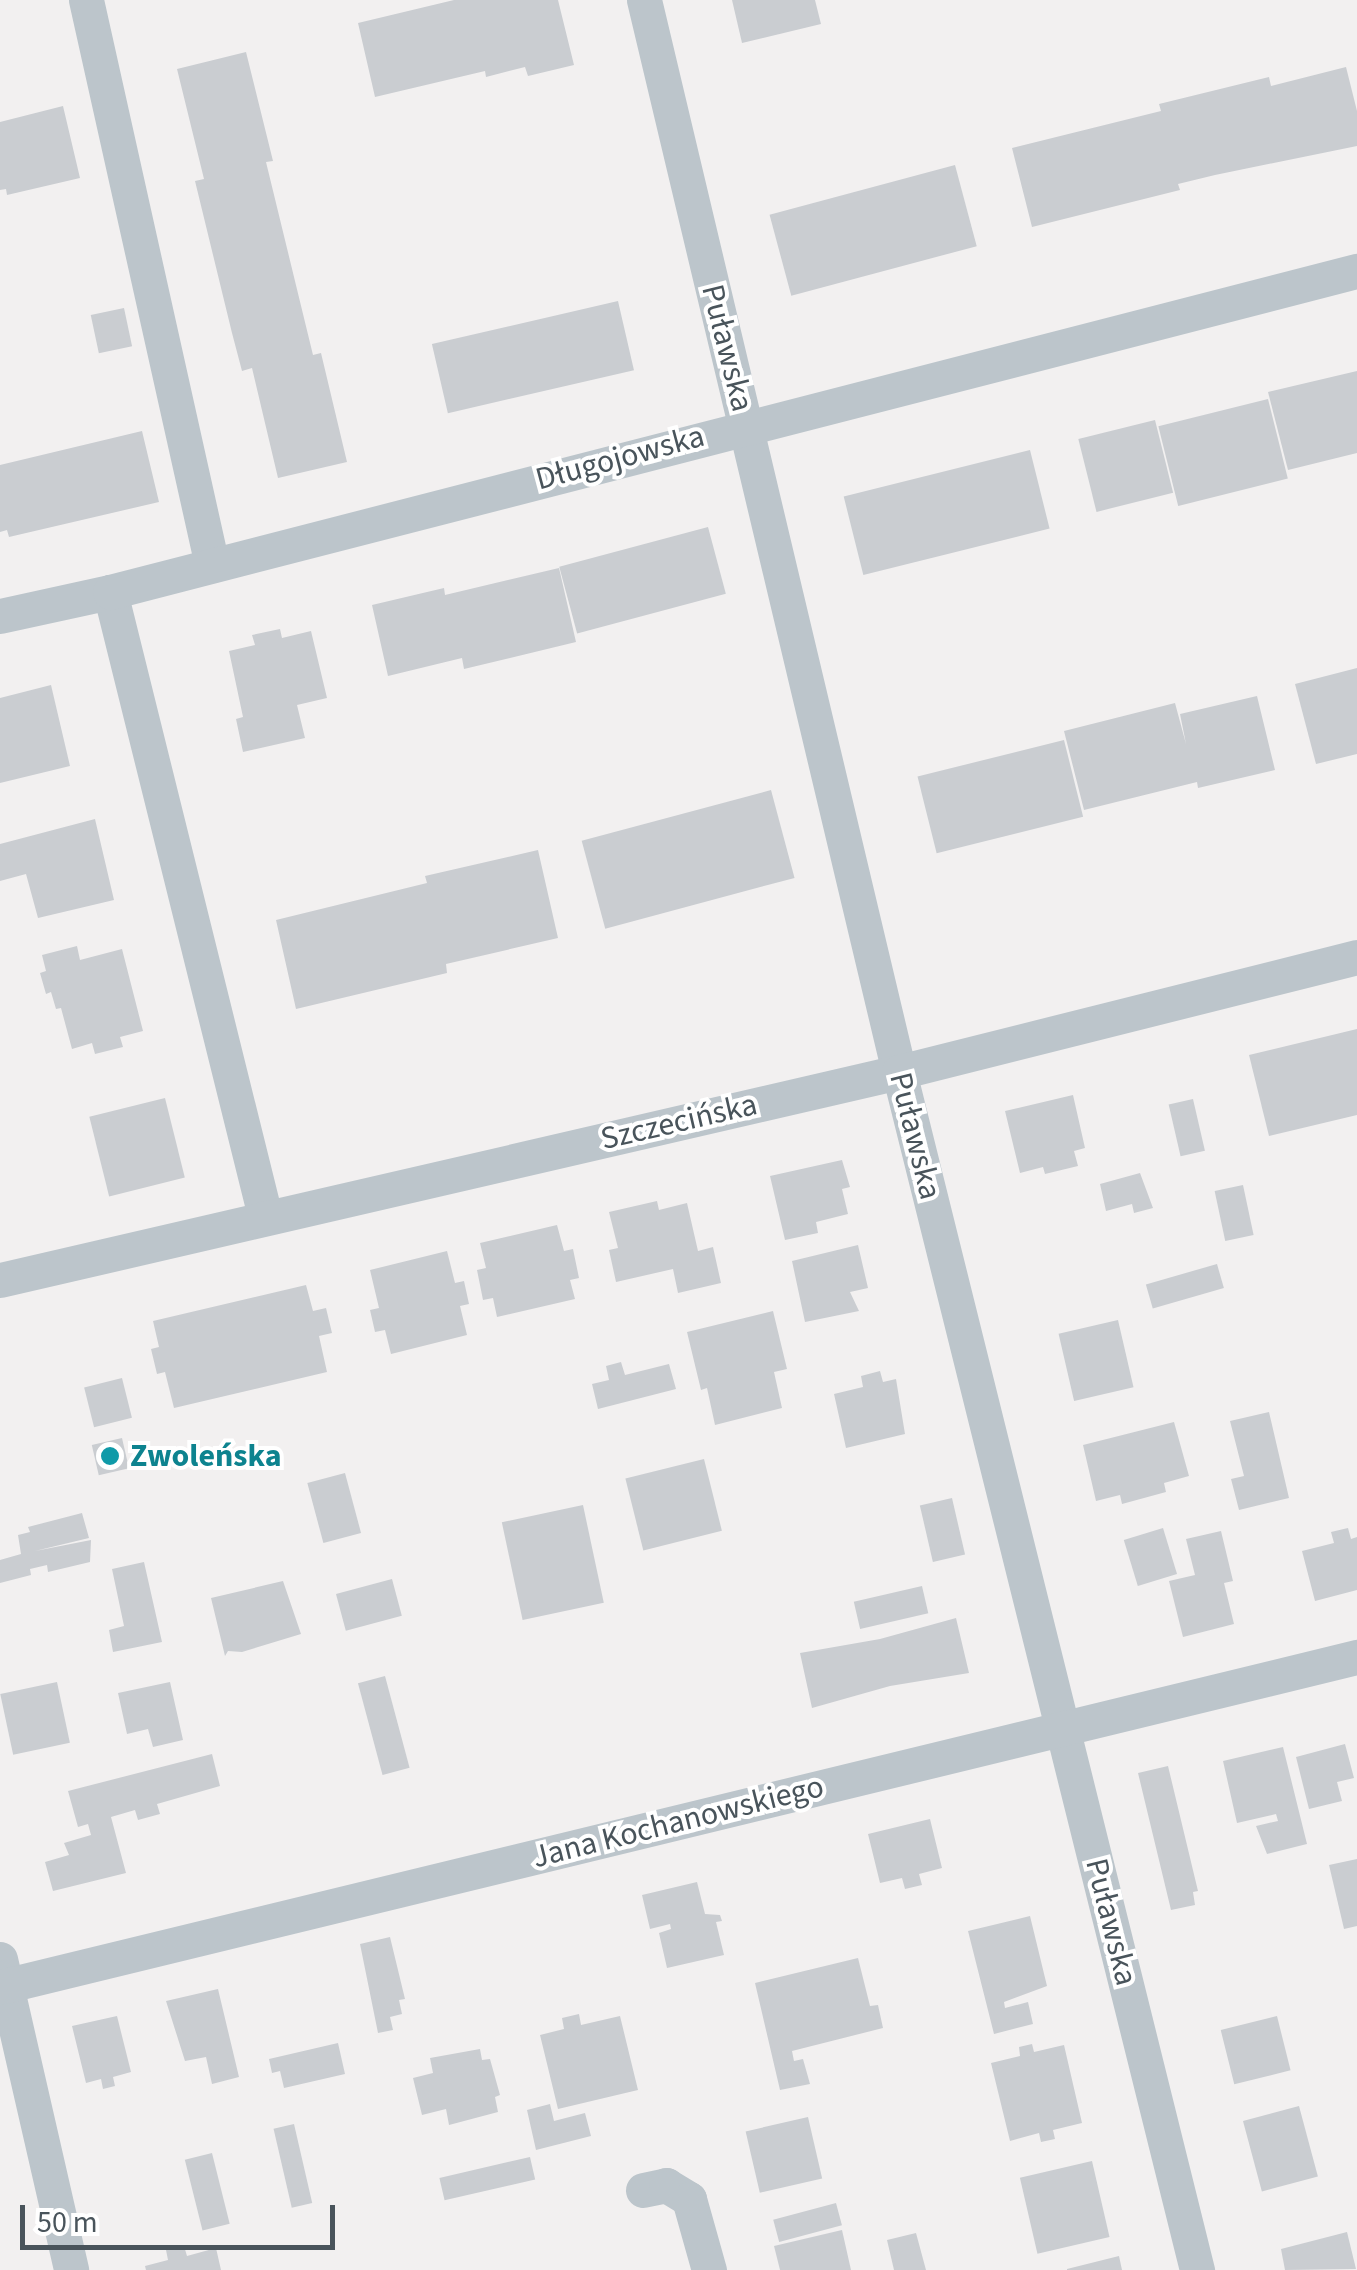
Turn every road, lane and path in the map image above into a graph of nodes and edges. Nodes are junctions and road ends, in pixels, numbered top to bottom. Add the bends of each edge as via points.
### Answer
1 (86, 0) edge
2 (644, 0) edge
3 (1357, 271) edge
4 (746, 425) junction
5 (212, 566) junction
6 (110, 592) junction
7 (0, 616) edge
8 (1357, 957) edge
9 (899, 1072) junction
10 (265, 1216) junction
11 (0, 1280) edge
12 (1357, 1657) edge
13 (1064, 1728) junction
14 (2, 1977) edge
15 (642, 2190) dead end
16 (71, 2270) edge
17 (708, 2270) edge
18 (1197, 2270) edge

1 - 5 street
2 - 4 street, Puławska
3 - 4 street, Długojowska
4 - 5 street, Długojowska
4 - 9 street, Puławska
5 - 6 street, Długojowska
6 - 7 street, Długojowska
6 - 10 street
8 - 9 street, Szczecińska
9 - 10 street, Szczecińska
9 - 13 street, Puławska
10 - 11 street, Szczecińska
12 - 13 street, Jana Kochanowskiego
13 - 14 street, Jana Kochanowskiego
13 - 18 street, Puławska
14 - 16 street
15 - 17 street via 666,2185 689,2198

